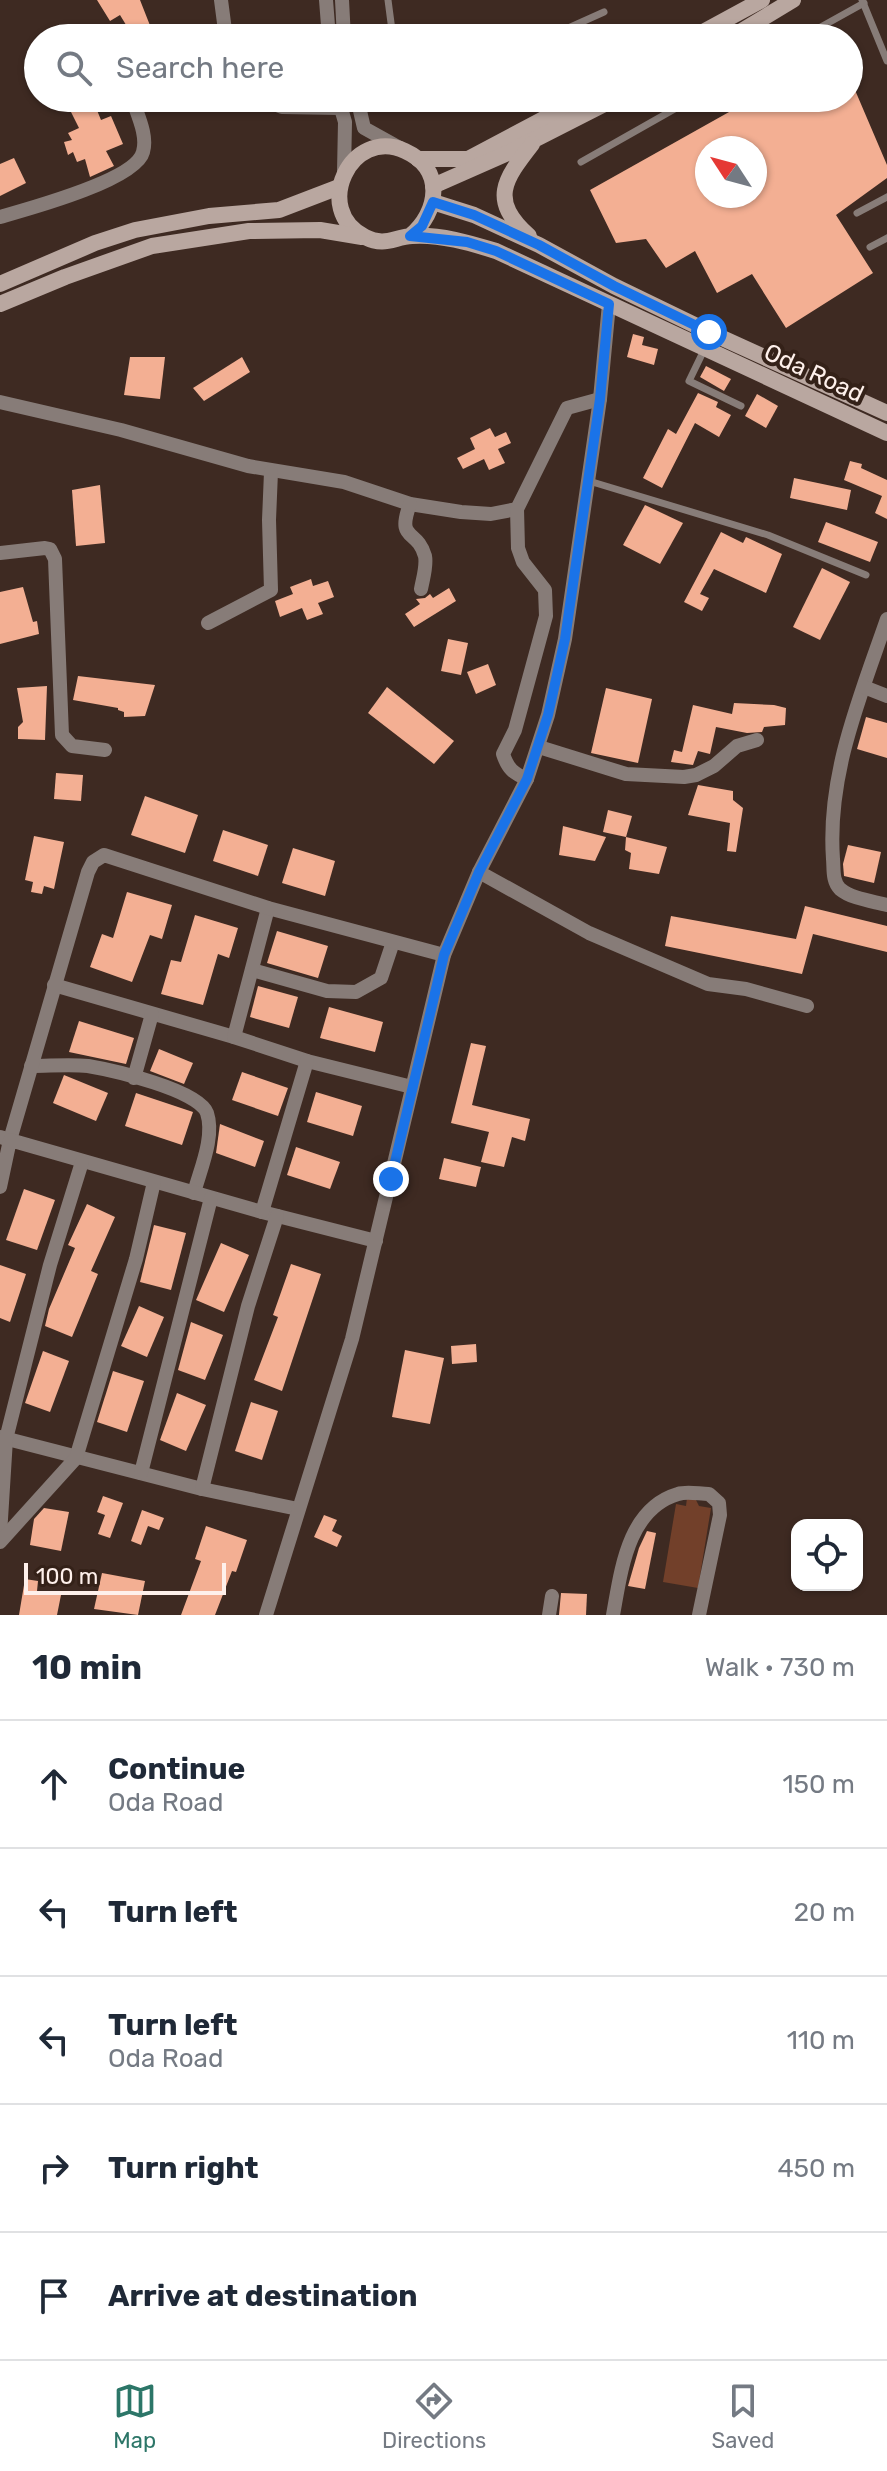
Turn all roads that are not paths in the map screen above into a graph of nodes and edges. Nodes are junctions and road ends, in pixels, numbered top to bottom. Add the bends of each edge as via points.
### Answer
1 (221, 0) edge
2 (326, 0) edge
3 (342, 0) edge
4 (388, 0) edge
5 (762, 0) edge
6 (793, 0) edge
7 (863, 1) edge
8 (604, 12) dead end
9 (224, 24) edge
10 (328, 24) edge
11 (343, 24) edge
12 (391, 24) edge
13 (577, 24) edge
14 (718, 24) edge
15 (753, 24) edge
16 (824, 24) edge
17 (887, 61) edge
18 (136, 112) edge
19 (342, 112) edge
20 (360, 112) edge
21 (557, 112) edge
22 (589, 112) edge
23 (669, 112) edge
24 (536, 139) junction
25 (411, 154) junction
26 (581, 162) dead end
27 (342, 180) junction
28 (433, 194) junction
29 (887, 197) edge
30 (857, 213) dead end
31 (0, 217) edge
32 (410, 236) junction
33 (366, 238) junction
34 (887, 238) edge
35 (539, 245) junction
36 (870, 247) dead end
37 (0, 284) edge
38 (0, 304) edge
39 (609, 304) junction
40 (704, 350) junction
41 (600, 399) junction
42 (0, 402) edge
43 (741, 406) dead end
44 (887, 413) edge
45 (887, 433) edge
46 (271, 472) junction
47 (587, 481) junction
48 (410, 504) junction
49 (517, 509) junction
50 (0, 553) edge
51 (866, 575) dead end
52 (421, 589) dead end
53 (887, 619) edge
54 (208, 623) dead end
55 (883, 645) edge
56 (864, 687) junction
57 (887, 696) edge
58 (757, 740) dead end
59 (539, 747) junction
60 (105, 750) dead end
61 (527, 779) junction
62 (479, 872) junction
63 (887, 905) edge
64 (268, 908) junction
65 (393, 942) junction
66 (444, 955) junction
67 (252, 970) junction
68 (54, 985) junction
69 (807, 1006) dead end
70 (152, 1014) junction
71 (234, 1037) junction
72 (307, 1061) junction
73 (31, 1066) junction
74 (134, 1078) junction
75 (412, 1087) junction
76 (5, 1138) edge
77 (82, 1162) junction
78 (154, 1182) junction
79 (0, 1187) edge
80 (194, 1193) junction
81 (211, 1198) junction
82 (262, 1212) junction
83 (277, 1216) junction
84 (376, 1241) junction
85 (3, 1438) edge
86 (76, 1458) junction
87 (141, 1473) junction
88 (202, 1489) junction
89 (298, 1509) junction
90 (0, 1535) edge
91 (0, 1542) edge
92 (552, 1596) dead end
93 (266, 1615) edge
94 (549, 1615) edge
95 (613, 1615) edge
96 (699, 1615) edge

1 - 9 street
2 - 10 street
3 - 11 street
4 - 12 lane
5 - 14 street
6 - 15 street
7 - 16 lane
7 - 17 lane
8 - 13 lane
18 - 31 street via 145,139 134,166 61,200
19 - 27 street
20 - 25 street via 364,128
21 - 25 street via 468,159
22 - 24 street
23 - 26 lane
24 - 28 street
24 - 35 street via 513,168 505,196 511,218
25 - 27 street via 386,147 370,150 355,159
25 - 28 street via 428,171
27 - 33 street via 339,202 344,217
27 - 37 street via 279,210 135,230
28 - 32 street via 422,226
28 - 35 street, Oda Road
29 - 30 lane
32 - 33 street via 381,242
32 - 39 street, Oda Road via 496,251
33 - 38 street via 320,230 249,231 152,246
34 - 36 lane
35 - 44 street, Oda Road via 709,332
39 - 40 street, Oda Road
39 - 41 street
40 - 43 lane via 689,381
40 - 45 street, Oda Road
41 - 47 street
41 - 49 street via 567,408
42 - 46 street
46 - 48 street via 344,482
46 - 54 street via 271,590
47 - 51 lane via 768,535
47 - 59 street via 565,639
48 - 49 street via 491,514
48 - 52 street via 403,522 426,559
49 - 61 street via 518,548 546,599 532,671 503,754 513,774
50 - 60 street via 50,549 55,559 62,735 72,746
53 - 55 street
55 - 56 street
56 - 57 street
56 - 63 street via 843,750 834,802 834,880 851,895
58 - 59 street via 684,777 626,774
59 - 61 street
61 - 62 street
62 - 66 street
62 - 69 street via 589,933 708,984
64 - 65 street
64 - 67 street
64 - 68 street via 104,855 88,872
65 - 66 street
65 - 67 street via 381,978 356,992 327,991
66 - 75 street
67 - 71 street
68 - 70 street
68 - 73 street
70 - 71 street
70 - 74 street
71 - 72 street
72 - 75 street
72 - 82 street
73 - 74 street via 85,1066
73 - 76 street
74 - 80 street via 198,1101 207,1113 208,1134
75 - 84 street
76 - 77 street
76 - 79 street
77 - 78 street
77 - 85 street
78 - 80 street
78 - 86 street
80 - 81 street
81 - 82 street
81 - 87 street
82 - 83 street
83 - 84 street
83 - 88 street via 248,1306
84 - 89 street via 352,1339
85 - 86 street
85 - 90 street
86 - 87 street
86 - 91 street
87 - 88 street
88 - 89 street
89 - 93 street
92 - 94 street
95 - 96 street via 634,1532 662,1502 679,1493 709,1494 719,1503

